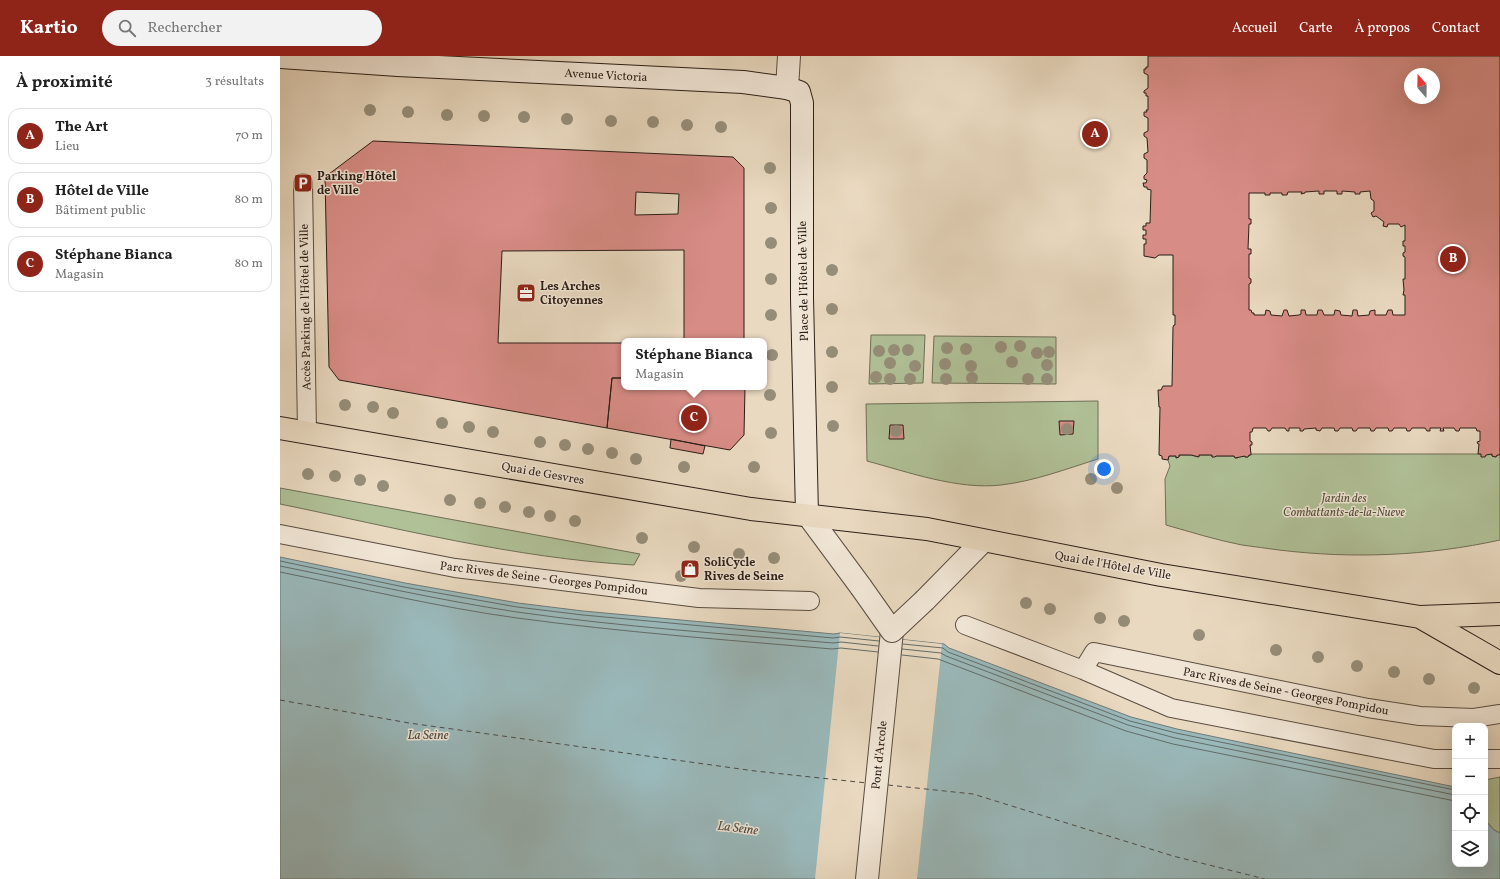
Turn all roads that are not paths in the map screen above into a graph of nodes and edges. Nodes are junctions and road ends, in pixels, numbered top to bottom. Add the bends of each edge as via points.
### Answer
1 (789, 56) edge
2 (280, 57) edge
3 (787, 88) junction
4 (303, 182) dead end
5 (280, 428) edge
6 (306, 432) junction
7 (807, 514) junction
8 (280, 534) edge
9 (983, 541) junction
10 (810, 601) dead end
11 (1500, 614) edge
12 (1420, 617) junction
13 (965, 626) dead end
14 (892, 631) junction
15 (1500, 663) edge
16 (1082, 670) junction
17 (1500, 714) edge
18 (1452, 759) edge
19 (1488, 759) edge
20 (1500, 759) edge
21 (867, 879) edge

1 - 3 street
2 - 3 street, Avenue Victoria via 736,82
3 - 7 street, Place de l'Hôtel de Ville via 799,92 802,103 802,298
4 - 6 lane, Accès Parking de l'Hôtel de Ville
5 - 6 main road, Quai de Gesvres
6 - 7 main road, Quai de Gesvres via 752,509
7 - 9 main road, Quai de l'Hôtel de Ville via 927,529
7 - 14 street, bridge
8 - 10 lane, Parc Rives de Seine - Georges Pompidou via 471,570 699,598
9 - 12 main road, Quai de l'Hôtel de Ville via 1161,574
9 - 14 street, bridge
11 - 12 main road, Quai de l'Hôtel de Ville
12 - 15 main road, Quai de l'Hôtel de Ville
13 - 16 lane
14 - 21 street, Pont d'Arcole
16 - 17 lane, Parc Rives de Seine - Georges Pompidou via 1094,652 1368,708 1420,716 1474,718
16 - 18 lane via 1171,708 1434,759
19 - 20 lane

